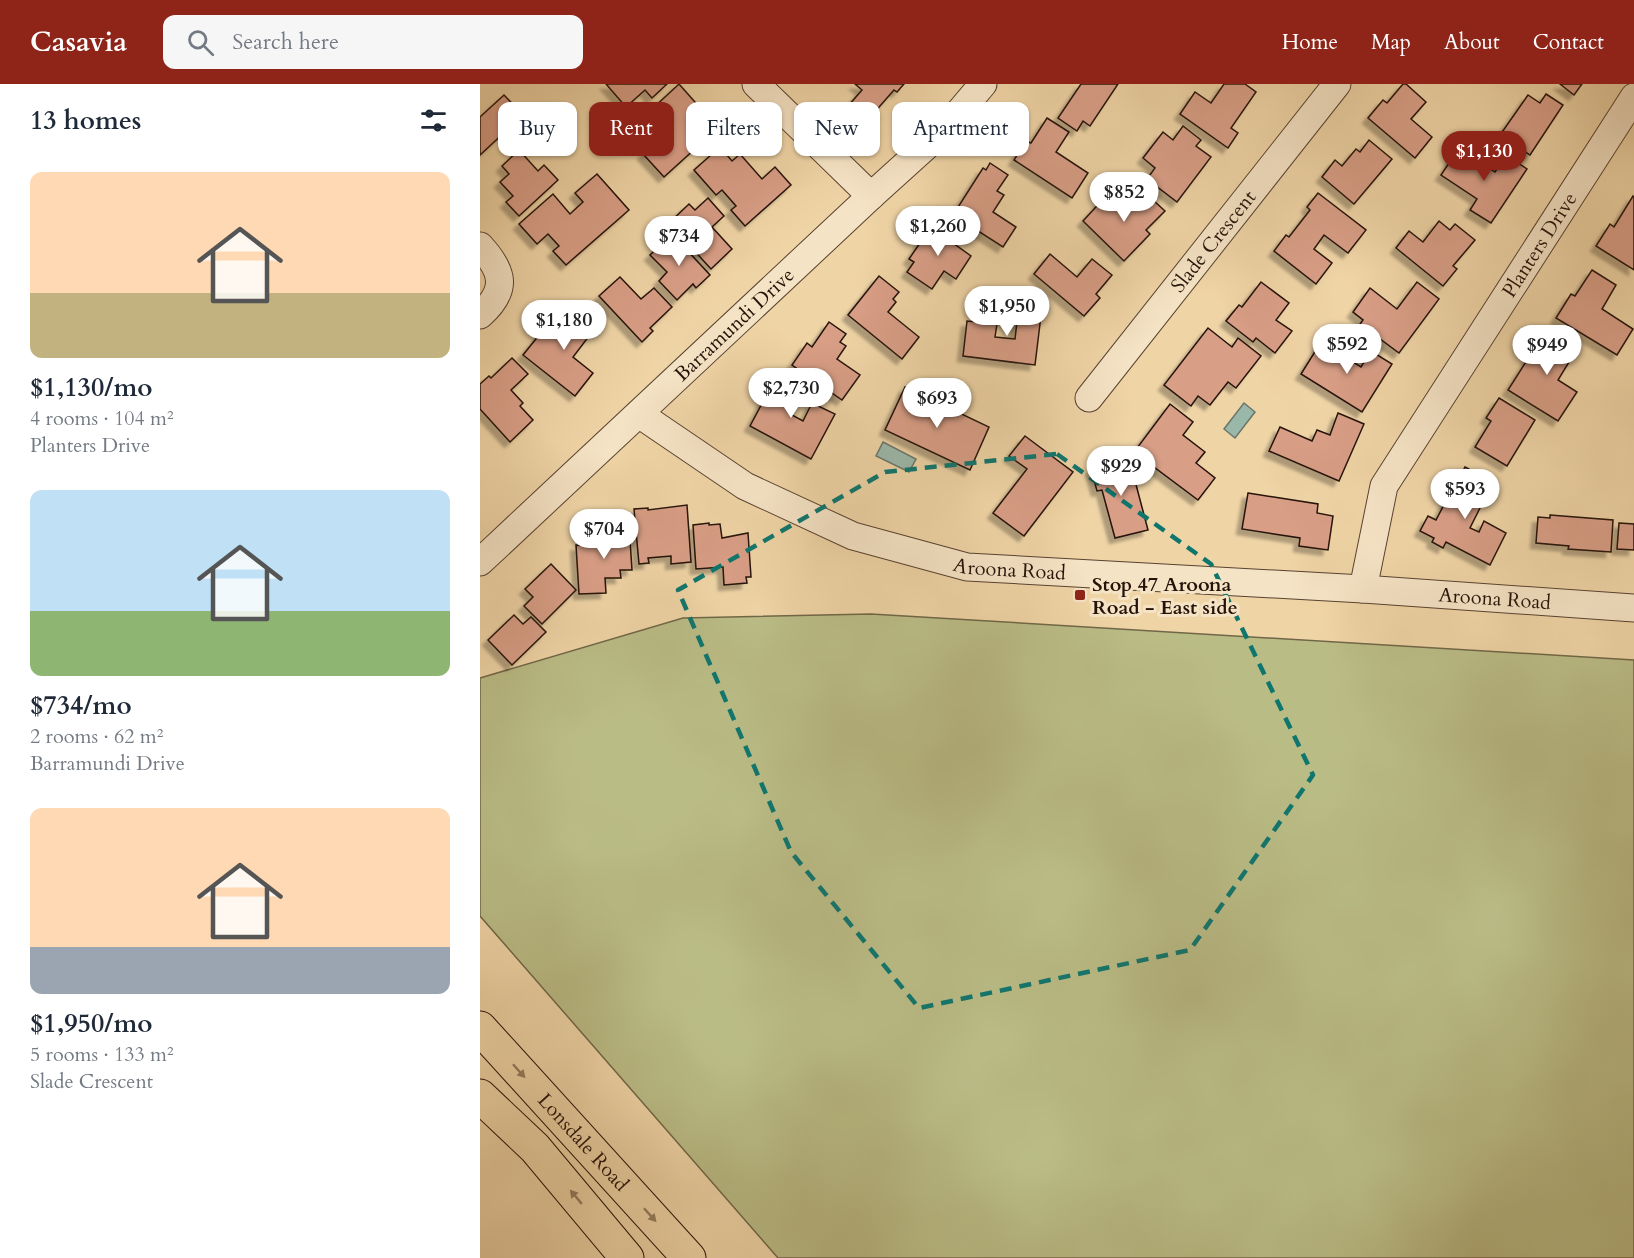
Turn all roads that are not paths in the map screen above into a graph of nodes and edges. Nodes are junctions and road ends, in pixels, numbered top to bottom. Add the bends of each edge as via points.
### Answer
1 (756, 84) edge
2 (983, 84) edge
3 (1336, 84) edge
4 (1634, 97) edge
5 (871, 196) junction
6 (480, 246) edge
7 (480, 315) edge
8 (1089, 398) dead end
9 (639, 414) junction
10 (480, 562) edge
11 (1363, 589) junction
12 (1634, 608) edge
13 (480, 1028) edge
14 (480, 1096) edge
15 (627, 1258) edge
16 (689, 1258) edge

1 - 5 street
2 - 5 street, Barramundi Drive via 945,129
3 - 8 street, Slade Crescent
4 - 11 street, Planters Drive via 1383,486
5 - 9 street, Barramundi Drive
6 - 7 street via 490,256 501,286 495,300
9 - 10 street, Barramundi Drive
9 - 11 street, Aroona Road via 745,486 853,536 967,567
11 - 12 street, Aroona Road
13 -> 16 main road, Lonsdale Road
15 -> 14 main road, Lonsdale Road via 536,1148

